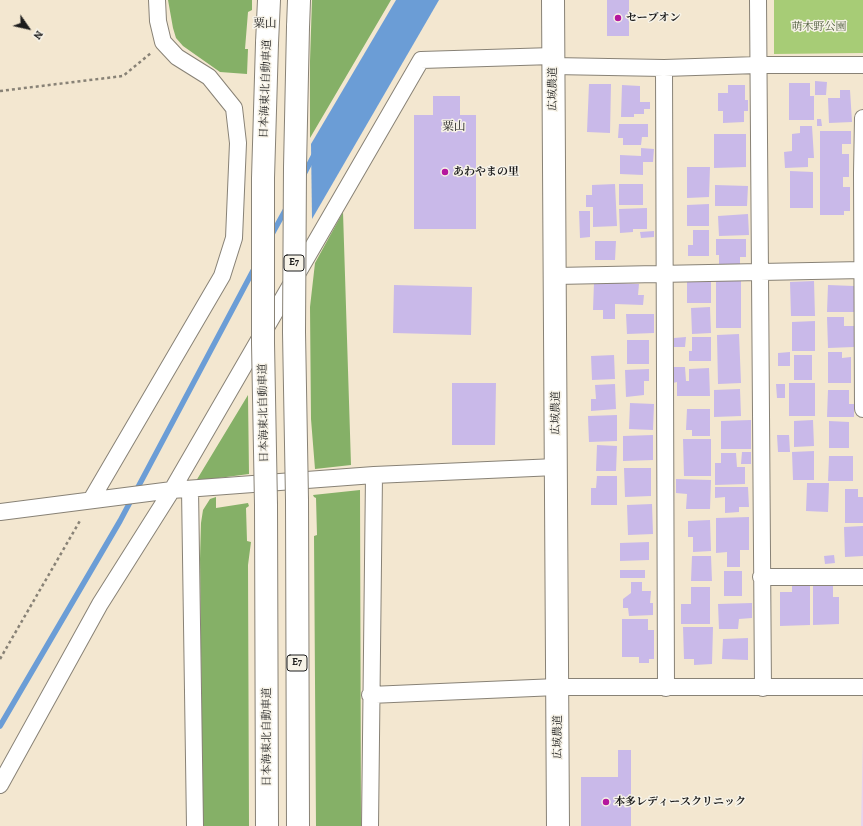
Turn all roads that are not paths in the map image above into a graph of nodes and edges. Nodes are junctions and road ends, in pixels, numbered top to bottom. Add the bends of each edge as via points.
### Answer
1 (157, 0) edge
2 (269, 0) edge
3 (299, 0) edge
4 (553, 0) edge
5 (758, 0) edge
6 (553, 61) junction
7 (758, 65) junction
8 (863, 65) edge
9 (664, 68) junction
10 (863, 118) edge
11 (862, 173) edge
12 (863, 270) edge
13 (759, 272) junction
14 (664, 273) junction
15 (555, 276) junction
16 (863, 374) edge
17 (863, 409) edge
18 (556, 468) junction
19 (374, 475) junction
20 (190, 489) junction
21 (165, 491) junction
22 (97, 500) junction
23 (0, 512) edge
24 (761, 577) junction
25 (863, 577) edge
26 (557, 687) junction
27 (863, 687) edge
28 (666, 688) junction
29 (763, 688) junction
30 (370, 695) junction
31 (0, 785) edge
32 (195, 826) edge
33 (267, 826) edge
34 (298, 826) edge
35 (370, 826) edge
36 (558, 826) edge

1 - 22 street via 163,42 177,57 210,77 234,108 238,143 234,238 222,276
2 - 33 main road, 日本海東北自動車道, bridge via 263,178
3 - 34 main road, E7, bridge via 294,324
4 - 6 main road, 広域農道
5 - 7 street
6 - 9 street
6 - 15 main road, 広域農道
6 - 21 street via 420,60
7 - 8 street
7 - 9 street
7 - 13 street
9 - 14 street
10 - 11 street
11 - 12 street
12 - 13 street
12 - 16 street
13 - 14 street
13 - 24 street
14 - 15 street
14 - 28 street
15 - 18 main road, 広域農道
16 - 17 street
18 - 19 street
18 - 26 main road, 広域農道
19 - 20 street
19 - 30 street
20 - 21 street
20 - 32 street
21 - 22 street
21 - 31 street
22 - 23 street
24 - 25 street
24 - 29 street
26 - 28 street
26 - 30 street
26 - 36 main road, 広域農道
27 - 29 street
28 - 29 street
30 - 35 street

